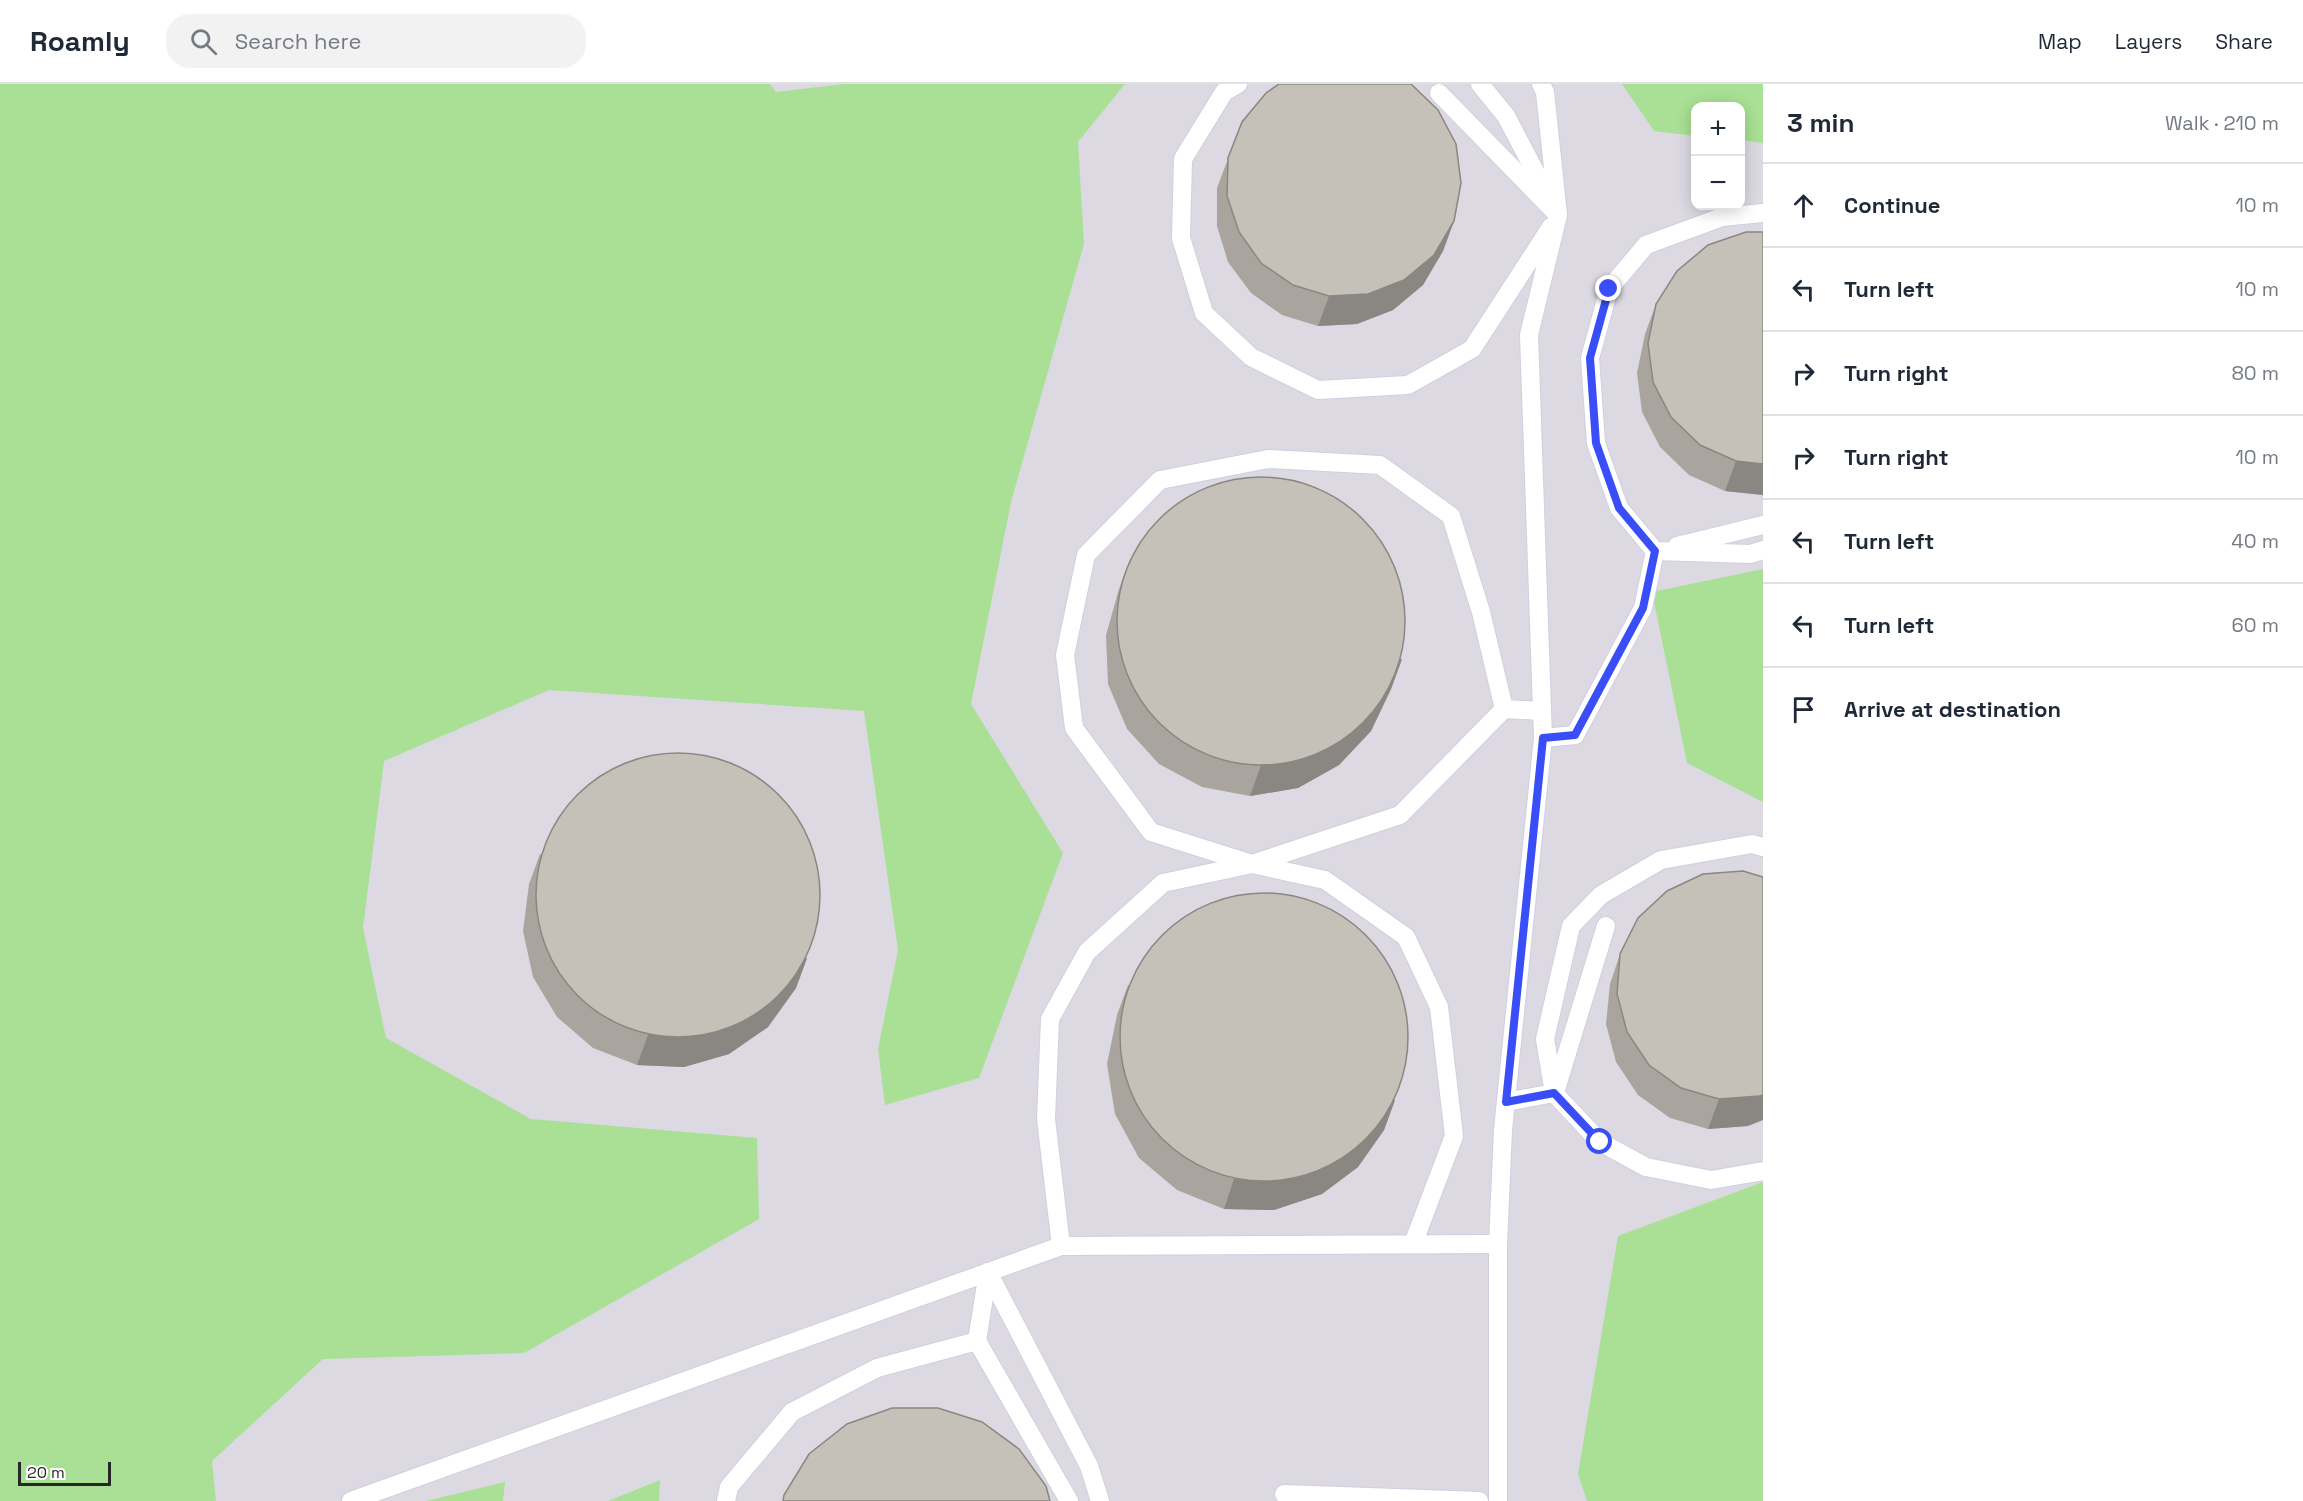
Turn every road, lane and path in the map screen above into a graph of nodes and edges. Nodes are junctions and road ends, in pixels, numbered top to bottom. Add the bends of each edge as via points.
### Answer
1 (1238, 84) edge
2 (1480, 84) edge
3 (1541, 84) edge
4 (1439, 93) dead end
5 (1763, 213) edge
6 (1558, 215) junction
7 (1763, 525) edge
8 (1763, 550) edge
9 (1655, 551) junction
10 (1504, 709) junction
11 (1542, 711) junction
12 (1543, 738) junction
13 (1763, 847) edge
14 (1252, 864) junction
15 (1606, 926) dead end
16 (1554, 1093) junction
17 (1506, 1102) junction
18 (1763, 1171) edge
19 (1413, 1244) junction
20 (1498, 1244) junction
21 (1060, 1246) junction
22 (988, 1272) junction
23 (977, 1341) junction
24 (1284, 1494) dead end
25 (351, 1501) edge
26 (726, 1501) edge
27 (1069, 1501) edge
28 (1100, 1501) edge
29 (1479, 1501) edge
30 (1498, 1501) edge

1 - 6 lane via 1224,92 1183,159 1181,238 1204,313 1251,357 1318,390 1408,385 1472,349
2 - 6 lane via 1506,116
3 - 6 lane
4 - 6 lane
5 - 9 lane via 1722,217 1646,245 1609,289 1590,358 1596,443 1619,508
6 - 11 lane via 1529,335
7 - 9 lane
8 - 9 lane via 1750,554
9 - 12 lane via 1643,608 1575,735
10 - 11 lane
10 - 14 lane via 1400,815
10 - 14 lane via 1451,516 1380,465 1268,459 1160,480 1086,555 1065,655 1074,728 1151,832
11 - 12 lane
12 - 17 lane
13 - 16 lane via 1752,844 1661,860 1601,895 1571,926 1545,1039
14 - 19 lane via 1324,880 1406,937 1439,1007 1454,1136
14 - 21 lane via 1163,883 1087,952 1050,1019 1046,1119
15 - 16 lane
16 - 17 lane
16 - 18 lane via 1600,1142 1646,1167 1711,1180
17 - 20 lane
19 - 20 lane
19 - 21 lane
20 - 30 lane
21 - 22 lane
22 - 23 lane
22 - 25 lane
22 - 28 lane via 1089,1466
23 - 26 lane via 877,1368 792,1412 729,1487
23 - 27 lane
24 - 29 lane

